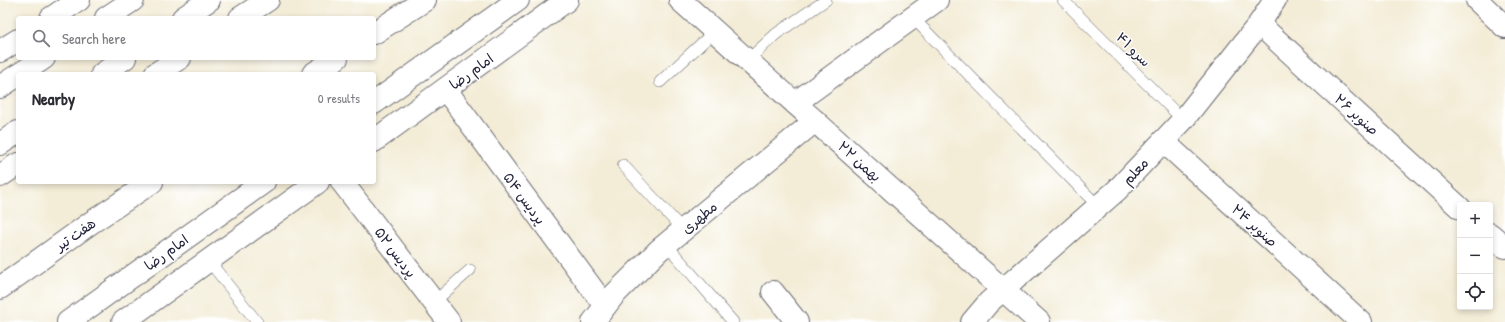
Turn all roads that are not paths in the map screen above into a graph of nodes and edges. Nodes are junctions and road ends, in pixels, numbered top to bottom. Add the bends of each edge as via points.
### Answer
1 (133, 0) edge
2 (209, 0) edge
3 (268, 0) edge
4 (425, 0) edge
5 (518, 0) edge
6 (567, 0) edge
7 (680, 0) edge
8 (826, 0) edge
9 (937, 0) edge
10 (1063, 0) edge
11 (1275, 0) edge
12 (1477, 0) edge
13 (109, 16) edge
14 (186, 16) edge
15 (243, 16) edge
16 (912, 18) junction
17 (1259, 24) junction
18 (1505, 27) edge
19 (715, 31) junction
20 (376, 33) edge
21 (16, 41) edge
22 (0, 51) edge
23 (40, 60) edge
24 (177, 60) edge
25 (334, 60) edge
26 (748, 60) junction
27 (17, 72) edge
28 (158, 72) edge
29 (316, 72) edge
30 (15, 73) edge
31 (660, 82) dead end
32 (0, 87) edge
33 (446, 90) junction
34 (376, 102) edge
35 (795, 103) junction
36 (1183, 120) junction
37 (815, 121) junction
38 (376, 141) edge
39 (1163, 141) junction
40 (16, 165) edge
41 (623, 165) dead end
42 (0, 176) edge
43 (149, 184) edge
44 (261, 184) edge
45 (315, 184) edge
46 (344, 184) edge
47 (1457, 205) edge
48 (1098, 206) junction
49 (683, 230) junction
50 (1493, 237) edge
51 (666, 244) junction
52 (1505, 247) edge
53 (209, 261) junction
54 (470, 270) dead end
55 (0, 288) edge
56 (1003, 290) junction
57 (773, 292) dead end
58 (434, 302) junction
59 (599, 314) edge
60 (1354, 315) edge
61 (68, 322) edge
62 (122, 322) edge
63 (257, 322) edge
64 (449, 322) edge
65 (733, 322) edge
66 (797, 322) edge
67 (972, 322) edge
68 (1039, 322) edge

1 - 13 main road
2 - 14 main road
3 - 15 main road
4 - 20 main road
5 - 34 main road
6 - 33 main road, امام رضا
7 - 19 main road, ۲۲ بهمن
8 - 26 lane via 776,34
9 - 16 main road
10 - 36 lane, سرو ۴۱
11 - 17 main road, معلم
12 - 18 main road
16 - 35 main road
16 - 48 lane
17 - 36 main road, معلم
17 - 47 main road, صنوبر ۲۶
19 - 26 main road, ۲۲ بهمن
19 - 31 lane
21 - 22 main road
23 - 27 main road
24 - 28 main road
25 - 29 main road
26 - 35 main road, ۲۲ بهمن
30 - 32 main road
33 - 38 main road, امام رضا
33 - 59 main road, پردیس ۵۴
35 - 37 main road, ۲۲ بهمن
36 - 39 main road, معلم
37 - 49 main road, مطهری
37 - 56 main road, ۲۲ بهمن
39 - 48 main road, معلم via 1117,190
39 - 60 main road, صنوبر ۲۴
40 - 42 main road
41 - 49 lane
43 - 55 main road, هفت تیر
44 - 61 main road, امام رضا
45 - 53 main road
46 - 58 main road, پردیس ۵۲
48 - 56 main road, معلم
49 - 51 main road, مطهری
50 - 52 main road
51 - 59 main road, مطهری via 614,295
51 - 65 lane
53 - 62 main road
53 - 63 lane
54 - 58 lane
56 - 67 main road, معلم
56 - 68 main road, ۲۲ بهمن
57 - 66 main road
58 - 64 main road, پردیس ۵۲

